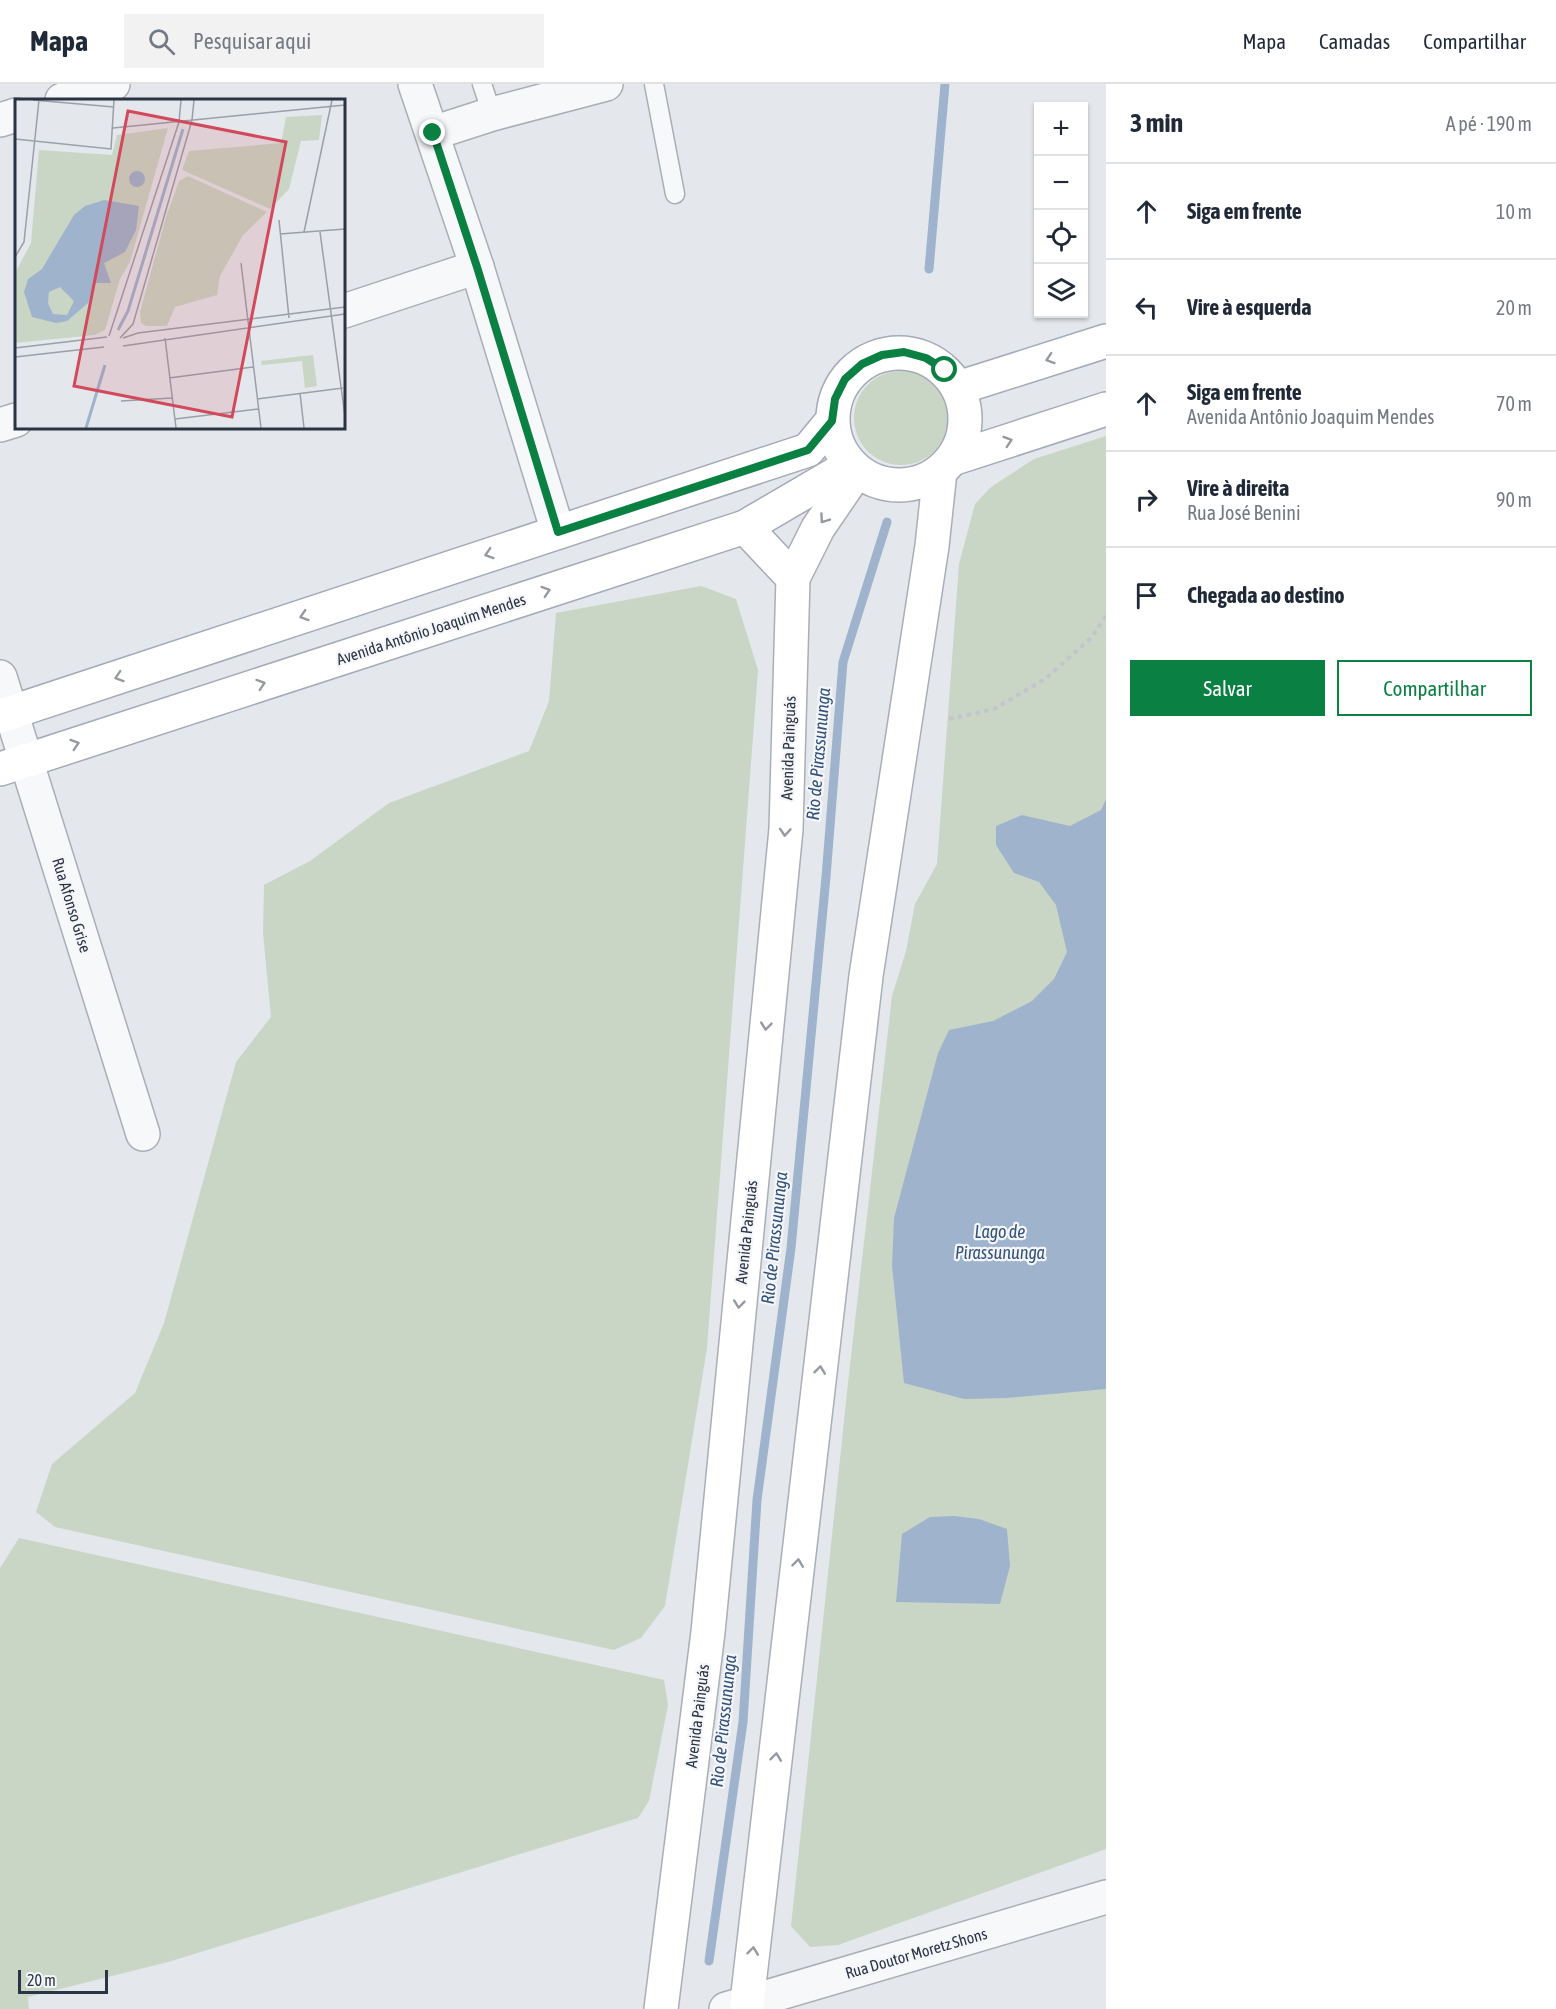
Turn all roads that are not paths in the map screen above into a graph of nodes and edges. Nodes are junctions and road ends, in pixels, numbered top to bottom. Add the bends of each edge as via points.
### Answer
1 (113, 84) edge
2 (415, 84) edge
3 (606, 84) edge
4 (654, 84) edge
5 (65, 99) edge
6 (487, 99) edge
7 (15, 115) edge
8 (0, 120) edge
9 (433, 133) junction
10 (675, 194) dead end
11 (477, 267) junction
12 (345, 311) edge
13 (1106, 341) edge
14 (958, 388) junction
15 (1106, 409) edge
16 (15, 420) edge
17 (832, 421) junction
18 (0, 425) edge
19 (946, 465) junction
20 (854, 468) junction
21 (745, 527) junction
22 (558, 532) junction
23 (792, 578) junction
24 (0, 677) edge
25 (6, 714) edge
26 (14, 764) edge
27 (143, 1134) dead end
28 (1106, 1897) edge
29 (740, 2007) edge
30 (661, 2009) edge

1 - 5 street
2 - 9 street
3 - 6 street
4 - 10 lane
6 - 9 street
7 - 8 street
9 - 11 street
11 - 12 street
11 - 22 street
13 -> 14 main road
14 - 17 main road via 945,370 926,358 904,352 882,355 862,364 845,379 835,399
14 - 19 main road via 965,424 961,442
19 -> 15 main road
16 - 18 street
17 - 20 main road via 838,444
17 - 22 main road via 808,450
19 - 20 main road via 921,482 899,485 877,481
29 -> 19 main road via 866,976
20 - 21 main road, Avenida Antônio Joaquim Mendes
20 -> 23 main road, Avenida Painguás
21 - 23 main road
26 -> 21 main road, Avenida Antônio Joaquim Mendes
22 -> 25 main road
23 -> 30 main road, Avenida Painguás via 786,829 708,1632
24 - 25 street, Rua Afonso Grise
25 - 26 street, Rua Afonso Grise
26 - 27 street, Rua Afonso Grise
28 - 29 street, Rua Doutor Moretz Shons

